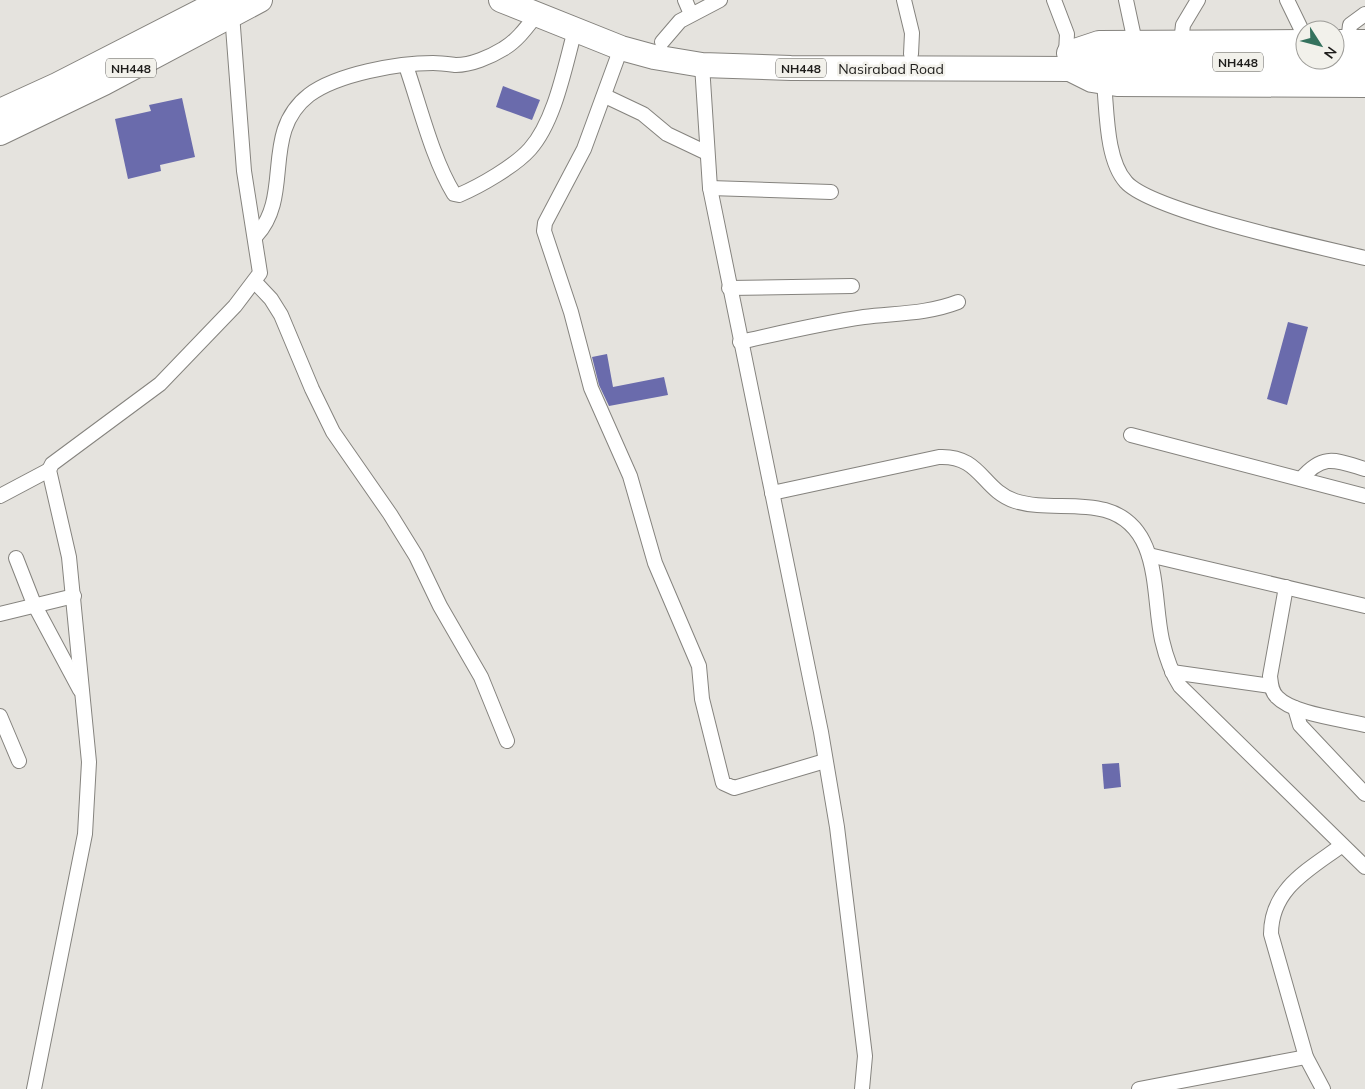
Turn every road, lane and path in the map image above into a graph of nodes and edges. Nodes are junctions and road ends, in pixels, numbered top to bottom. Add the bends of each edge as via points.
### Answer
1 (260, 0) edge
2 (501, 0) edge
3 (685, 0) edge
4 (720, 0) edge
5 (904, 0) edge
6 (1054, 0) edge
7 (1126, 0) edge
8 (1198, 0) edge
9 (1287, 0) edge
10 (228, 7) edge
11 (541, 7) edge
12 (691, 14) junction
13 (1365, 14) edge
14 (1297, 20) edge
15 (576, 30) junction
16 (662, 42) junction
17 (1136, 42) junction
18 (1181, 42) junction
19 (1295, 42) edge
20 (1349, 42) edge
21 (621, 48) junction
22 (911, 54) junction
23 (1068, 58) junction
24 (1365, 62) edge
25 (702, 64) junction
26 (406, 66) junction
27 (1108, 72) junction
28 (1365, 84) edge
29 (605, 96) junction
30 (0, 111) edge
31 (0, 133) edge
32 (707, 153) junction
33 (710, 188) junction
34 (831, 192) dead end
35 (256, 236) junction
36 (1365, 258) edge
37 (255, 282) junction
38 (852, 286) dead end
39 (730, 288) junction
40 (958, 302) dead end
41 (740, 342) junction
42 (1131, 435) dead end
43 (1365, 469) edge
44 (49, 470) junction
45 (1302, 479) junction
46 (772, 493) junction
47 (0, 496) edge
48 (1365, 496) edge
49 (1149, 555) junction
50 (16, 558) dead end
51 (1286, 587) junction
52 (74, 596) junction
53 (34, 604) junction
54 (1365, 606) edge
55 (0, 614) edge
56 (1172, 672) junction
57 (1271, 686) junction
58 (83, 696) junction
59 (1295, 708) junction
60 (0, 716) edge
61 (1365, 725) edge
62 (507, 741) dead end
63 (19, 761) dead end
64 (825, 761) junction
65 (1365, 794) edge
66 (1341, 846) junction
67 (1365, 867) edge
68 (1306, 1057) junction
69 (1145, 1088) edge
70 (34, 1089) edge
71 (862, 1089) edge
72 (1323, 1089) edge

1 - 10 highway, NH448
2 - 11 highway, Nasirabad Road / NH448
3 - 12 street
4 - 12 street
5 - 22 street via 912,33
6 - 23 street via 1067,34
7 - 17 street
8 - 18 street via 1183,25
9 - 14 street
10 - 30 highway, NH448
10 - 31 highway, NH448 via 104,83
10 - 35 street via 244,171
11 - 15 highway, Nasirabad Road / NH448
11 - 16 highway, Nasirabad Road / NH448
11 - 26 street via 511,44 473,62
12 - 16 street
13 - 20 street via 1350,25
15 - 21 highway, Nasirabad Road / NH448
15 - 26 street via 547,123 531,148 509,166 459,195 454,194 435,154
16 - 22 highway, Nasirabad Road / NH448 via 727,50
17 - 18 highway
17 - 23 highway via 1099,42
18 - 19 highway
21 - 25 highway, Nasirabad Road / NH448
21 - 29 street
22 - 23 highway, Nasirabad Road / NH448
23 - 25 highway, Nasirabad Road / NH448 via 810,68
23 - 27 highway, Nasirabad Road / NH448
24 - 27 highway, Nasirabad Road / NH448
25 - 32 street
26 - 35 street via 361,73 323,87 310,94 291,113 281,137 272,208
27 - 28 highway
27 - 36 street via 1116,166 1126,183 1138,192 1198,215
29 - 32 street via 643,114 667,134
29 - 64 street via 584,149 545,223 544,231 571,312 591,388 630,476 655,563 699,666 702,699 723,783 734,788
32 - 33 street
33 - 34 street
33 - 39 street
35 - 37 street via 261,266
37 - 44 street via 160,384 52,464
37 - 62 street via 281,315 333,432 416,556 440,606 481,677
38 - 39 street
39 - 41 street
40 - 41 street via 940,309 865,317
41 - 46 street
42 - 45 street
43 - 45 street via 1331,460 1313,466
44 - 47 street
44 - 52 street via 69,557
45 - 48 street
46 - 49 street via 951,456 963,459 1002,494 1014,500 1087,507 1119,516 1142,538
46 - 64 street
49 - 51 street
49 - 56 street via 1162,639
50 - 53 street
51 - 54 street
51 - 57 street
52 - 53 street
52 - 58 street
53 - 55 street
53 - 58 street
56 - 57 street
56 - 66 street via 1189,697
57 - 59 street via 1276,696
58 - 70 street via 89,762 85,834
59 - 61 street
59 - 65 street via 1300,725
60 - 63 street
64 - 71 street via 837,827 865,1056
66 - 67 street
66 - 68 street via 1286,889 1271,919 1271,934
68 - 69 street
68 - 72 street

